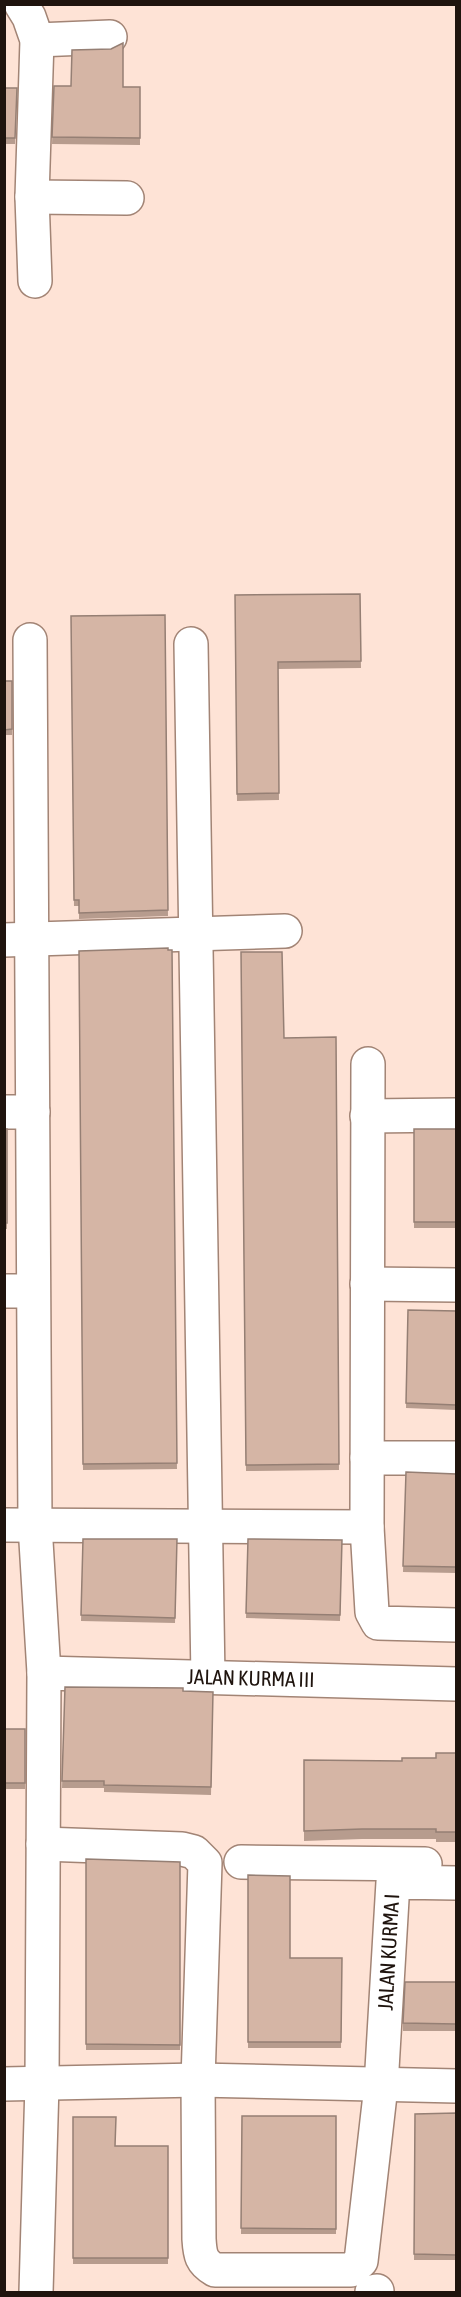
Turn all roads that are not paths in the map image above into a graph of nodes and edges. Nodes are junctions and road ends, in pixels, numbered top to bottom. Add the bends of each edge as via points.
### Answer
1 (21, 4) edge
2 (111, 37) dead end
3 (37, 40) junction
4 (32, 197) junction
5 (127, 198) dead end
6 (34, 281) dead end
7 (30, 640) dead end
8 (191, 644) dead end
9 (18, 784) edge
10 (285, 931) dead end
11 (197, 934) junction
12 (18, 939) edge
13 (368, 1064) dead end
14 (19, 1112) edge
15 (456, 1115) edge
16 (368, 1116) junction
17 (367, 1284) junction
18 (456, 1285) edge
19 (19, 1291) edge
20 (367, 1458) junction
21 (456, 1458) edge
22 (20, 1525) edge
23 (205, 1526) junction
24 (367, 1527) junction
25 (456, 1625) edge
26 (44, 1673) junction
27 (208, 1678) junction
28 (456, 1684) edge
29 (43, 1844) junction
30 (241, 1862) dead end
31 (456, 1864) edge
32 (456, 1883) edge
33 (198, 2080) junction
34 (4, 2084) edge
35 (42, 2084) junction
36 (381, 2086) junction
37 (456, 2086) edge
38 (36, 2292) edge

1 - 3 street
2 - 3 street
3 - 4 street
4 - 5 street
4 - 6 street
7 - 9 street
8 - 11 street
9 - 12 street
10 - 11 street
11 - 12 street
11 - 23 street
12 - 14 street
13 - 16 street
14 - 19 street
15 - 16 street
16 - 17 street
17 - 18 street
17 - 20 street
19 - 22 street
20 - 21 street
20 - 24 street
22 - 23 street
22 - 26 street
23 - 24 street
23 - 27 street
24 - 25 street via 372,1612 378,1623
26 - 27 street, JALAN KURMA III
26 - 29 street
27 - 28 street, JALAN KURMA III
29 - 33 street via 182,1849 194,1852 205,1863
29 - 35 street
30 - 31 street
32 - 36 street, JALAN KURMA I via 393,1882
33 - 35 street
33 - 36 street
33 - 36 street via 200,2256 214,2270 351,2270 362,2261
34 - 35 street
35 - 38 street
36 - 37 street

